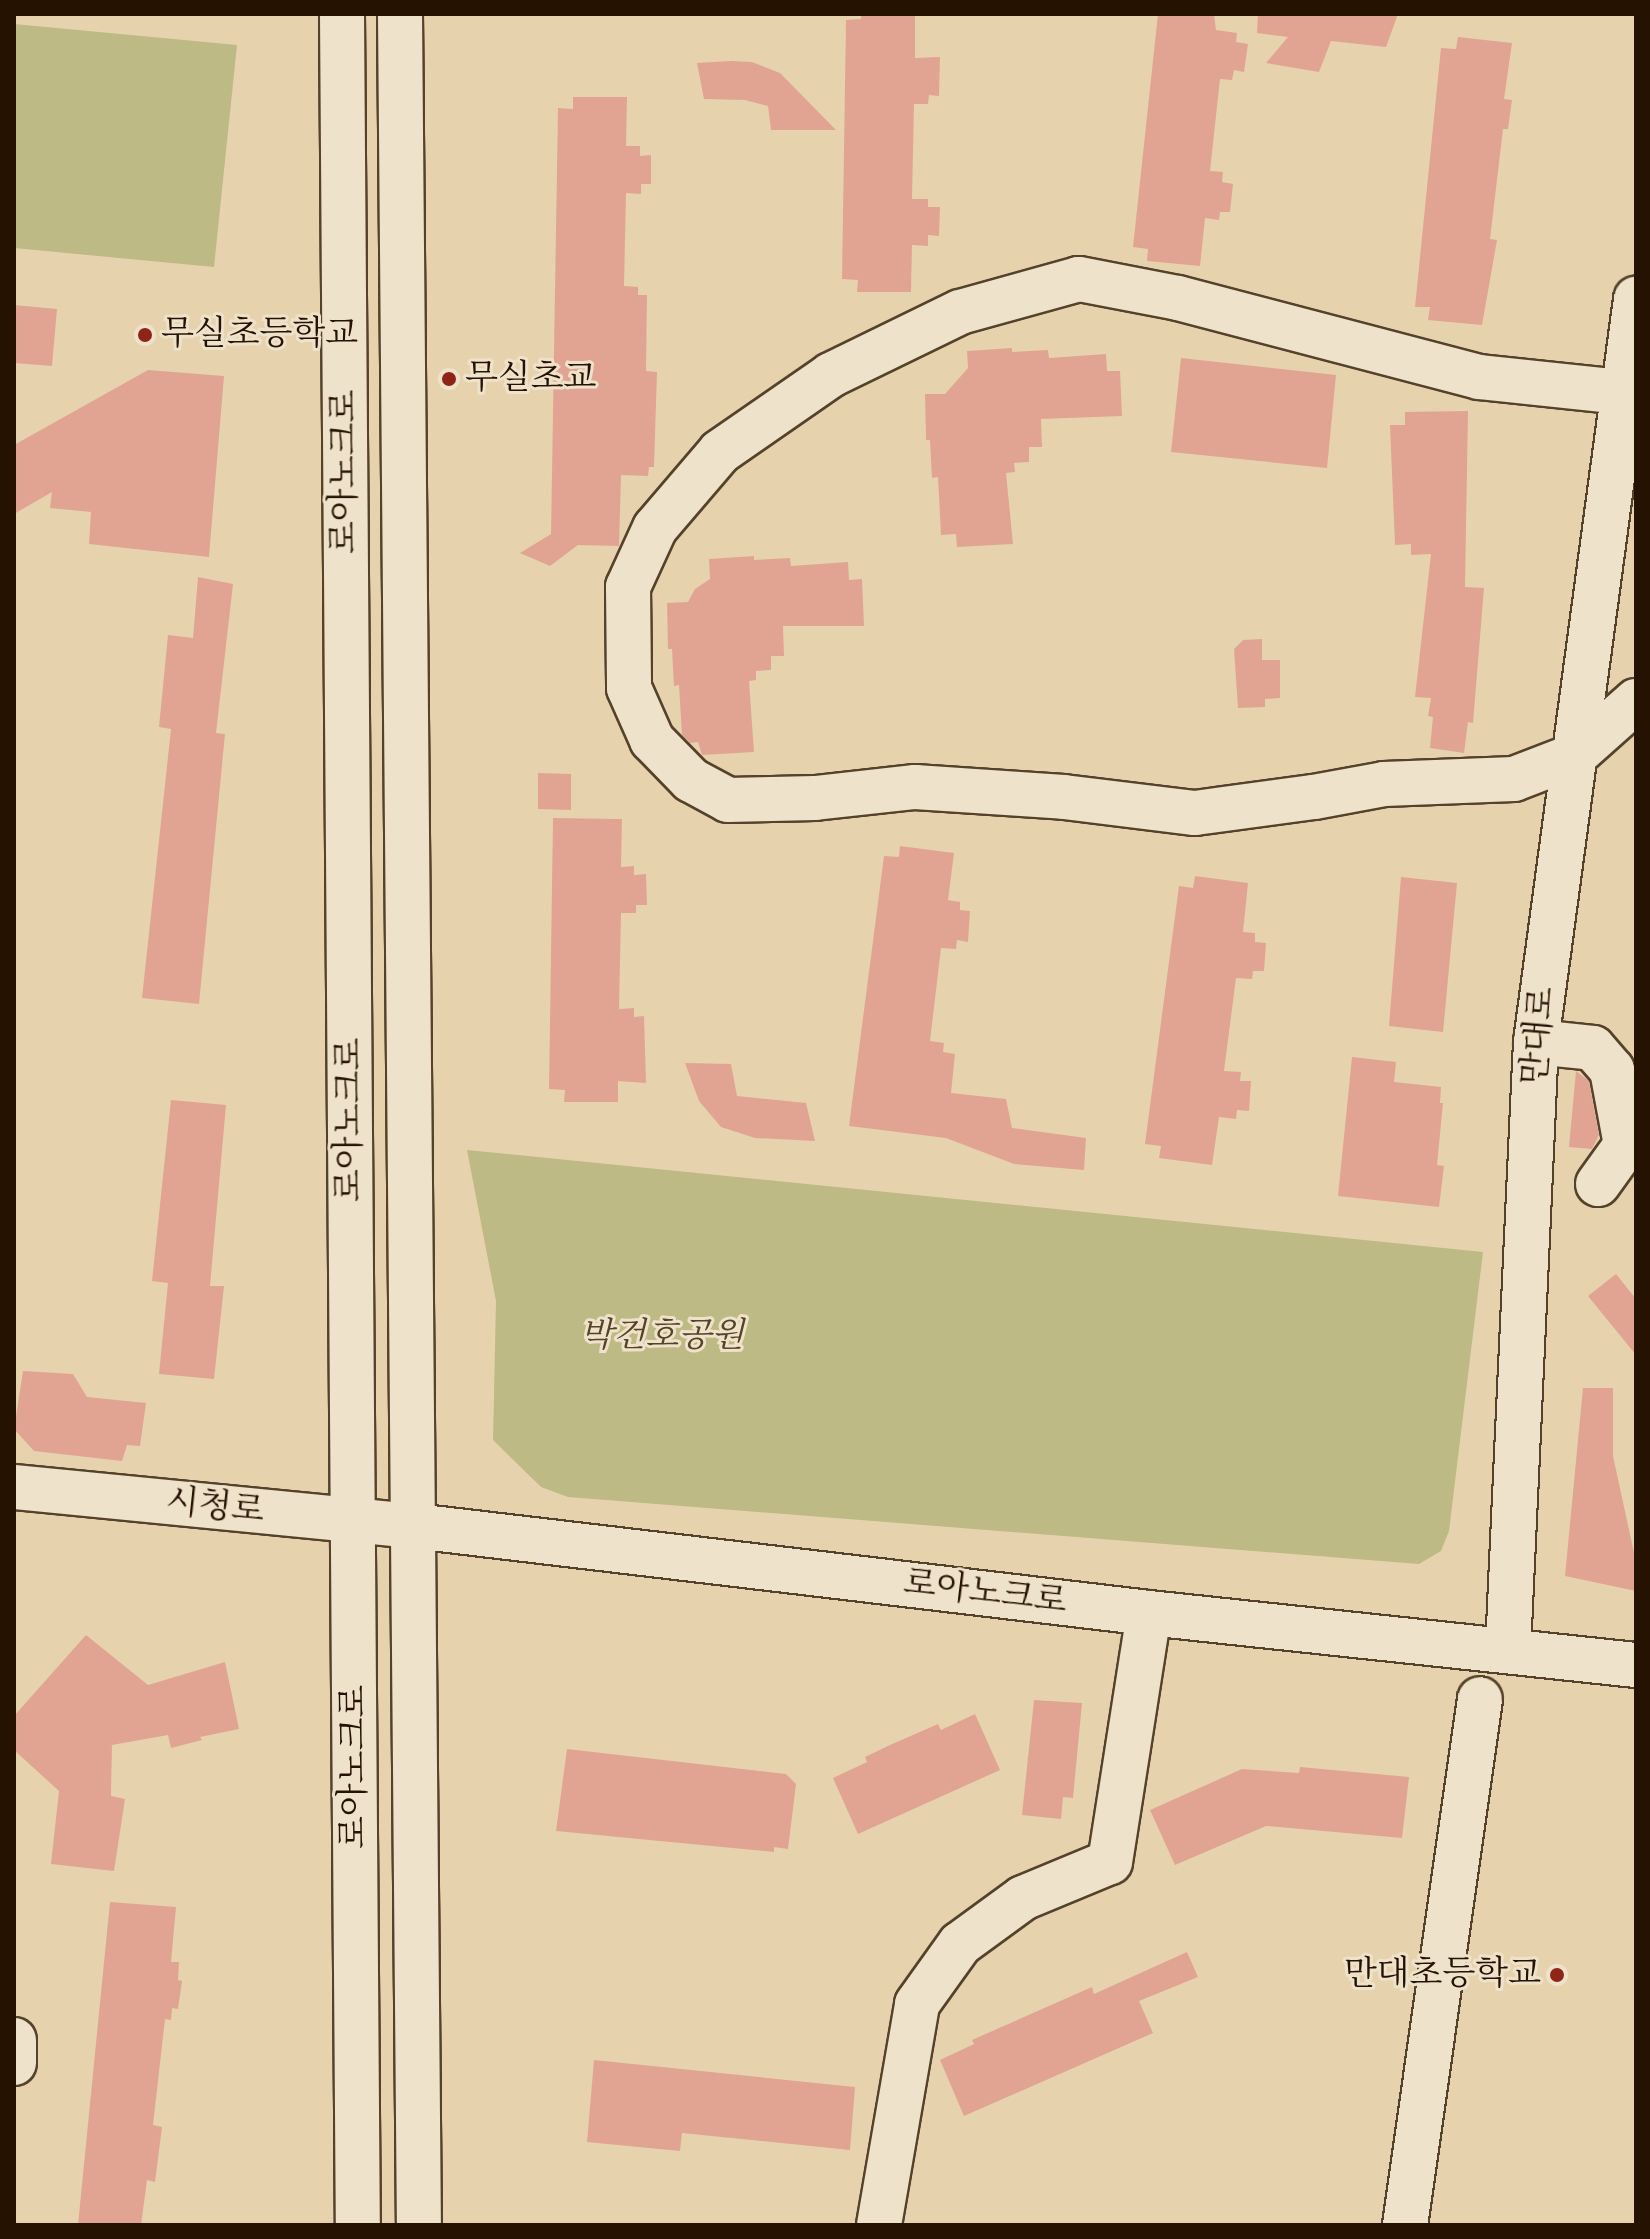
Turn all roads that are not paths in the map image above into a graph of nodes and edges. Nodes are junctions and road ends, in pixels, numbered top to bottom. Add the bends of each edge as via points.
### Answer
1 (342, 14) edge
2 (400, 14) edge
3 (1636, 299) edge
4 (1622, 392) junction
5 (1636, 701) edge
6 (1574, 756) junction
7 (1536, 1042) junction
8 (1598, 1184) dead end
9 (14, 1487) edge
10 (353, 1520) junction
11 (415, 1526) junction
12 (1149, 1613) junction
13 (1508, 1649) junction
14 (1636, 1665) edge
15 (1480, 1699) dead end
16 (14, 2040) edge
17 (14, 2063) edge
18 (358, 2225) edge
19 (419, 2225) edge
20 (879, 2225) edge
21 (1405, 2225) edge

1 - 10 street, 로아노크로
2 - 11 street, 로아노크로
3 - 4 street, 만대로
4 - 6 street, 만대로
4 - 6 street via 1479,377 1178,298 1079,279 960,312 808,390 720,452 655,528 628,587 629,688 652,740 691,780 728,800 815,798 915,787 1195,813 1384,784 1514,779
5 - 6 street
6 - 7 street, 만대로
7 - 8 street via 1593,1048 1612,1070 1626,1145
7 - 13 street, 만대로
9 - 10 street, 시청로
10 - 11 street, 시청로
10 - 18 street, 로아노크로
11 - 12 street, 로아노크로
11 - 19 street, 로아노크로
12 - 13 street, 로아노크로
12 - 20 street via 1110,1862 1023,1898 960,1944 917,2004
13 - 14 street
15 - 21 street
16 - 17 street

